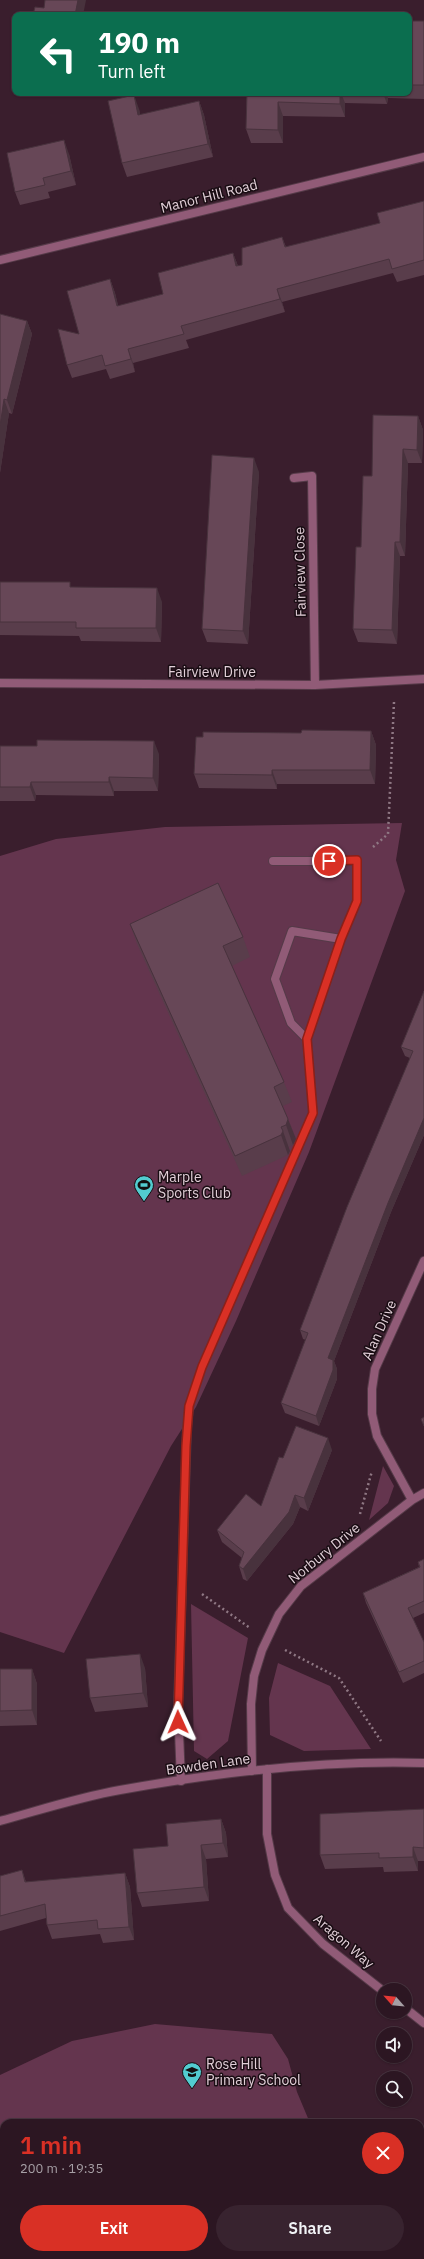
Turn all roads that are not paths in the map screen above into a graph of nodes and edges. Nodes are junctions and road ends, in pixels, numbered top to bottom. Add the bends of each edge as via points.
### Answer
1 (424, 157) edge
2 (0, 260) edge
3 (294, 478) dead end
4 (424, 679) edge
5 (0, 684) edge
6 (315, 685) junction
7 (273, 861) dead end
8 (341, 939) junction
9 (307, 1039) junction
10 (424, 1261) edge
11 (424, 1493) edge
12 (412, 1500) junction
13 (424, 1763) edge
14 (267, 1769) junction
15 (252, 1771) junction
16 (181, 1781) junction
17 (0, 1821) edge
18 (376, 1986) edge
19 (412, 2014) edge
20 (424, 2023) edge

1 - 2 street, Manor Hill Road
3 - 6 street, Fairview Close via 312,476
4 - 6 street, Fairview Drive
5 - 6 street, Fairview Drive
7 - 8 street via 357,860 357,901
8 - 9 street
8 - 9 street via 292,931 278,972 276,978 291,1023
9 - 16 street via 313,1113 202,1367 189,1406 178,1707
10 - 12 street, Alan Drive via 375,1369 372,1414 380,1443
11 - 12 street, Norbury Drive
12 - 15 street, Norbury Drive via 301,1586 279,1614 266,1640 254,1676 251,1704
13 - 14 street, Bowden Lane via 394,1762
14 - 15 street, Bowden Lane
14 - 18 street, Aragon Way via 267,1834 275,1875 288,1908 323,1944
15 - 16 street, Bowden Lane
16 - 17 street, Bowden Lane via 119,1790
19 - 20 street

